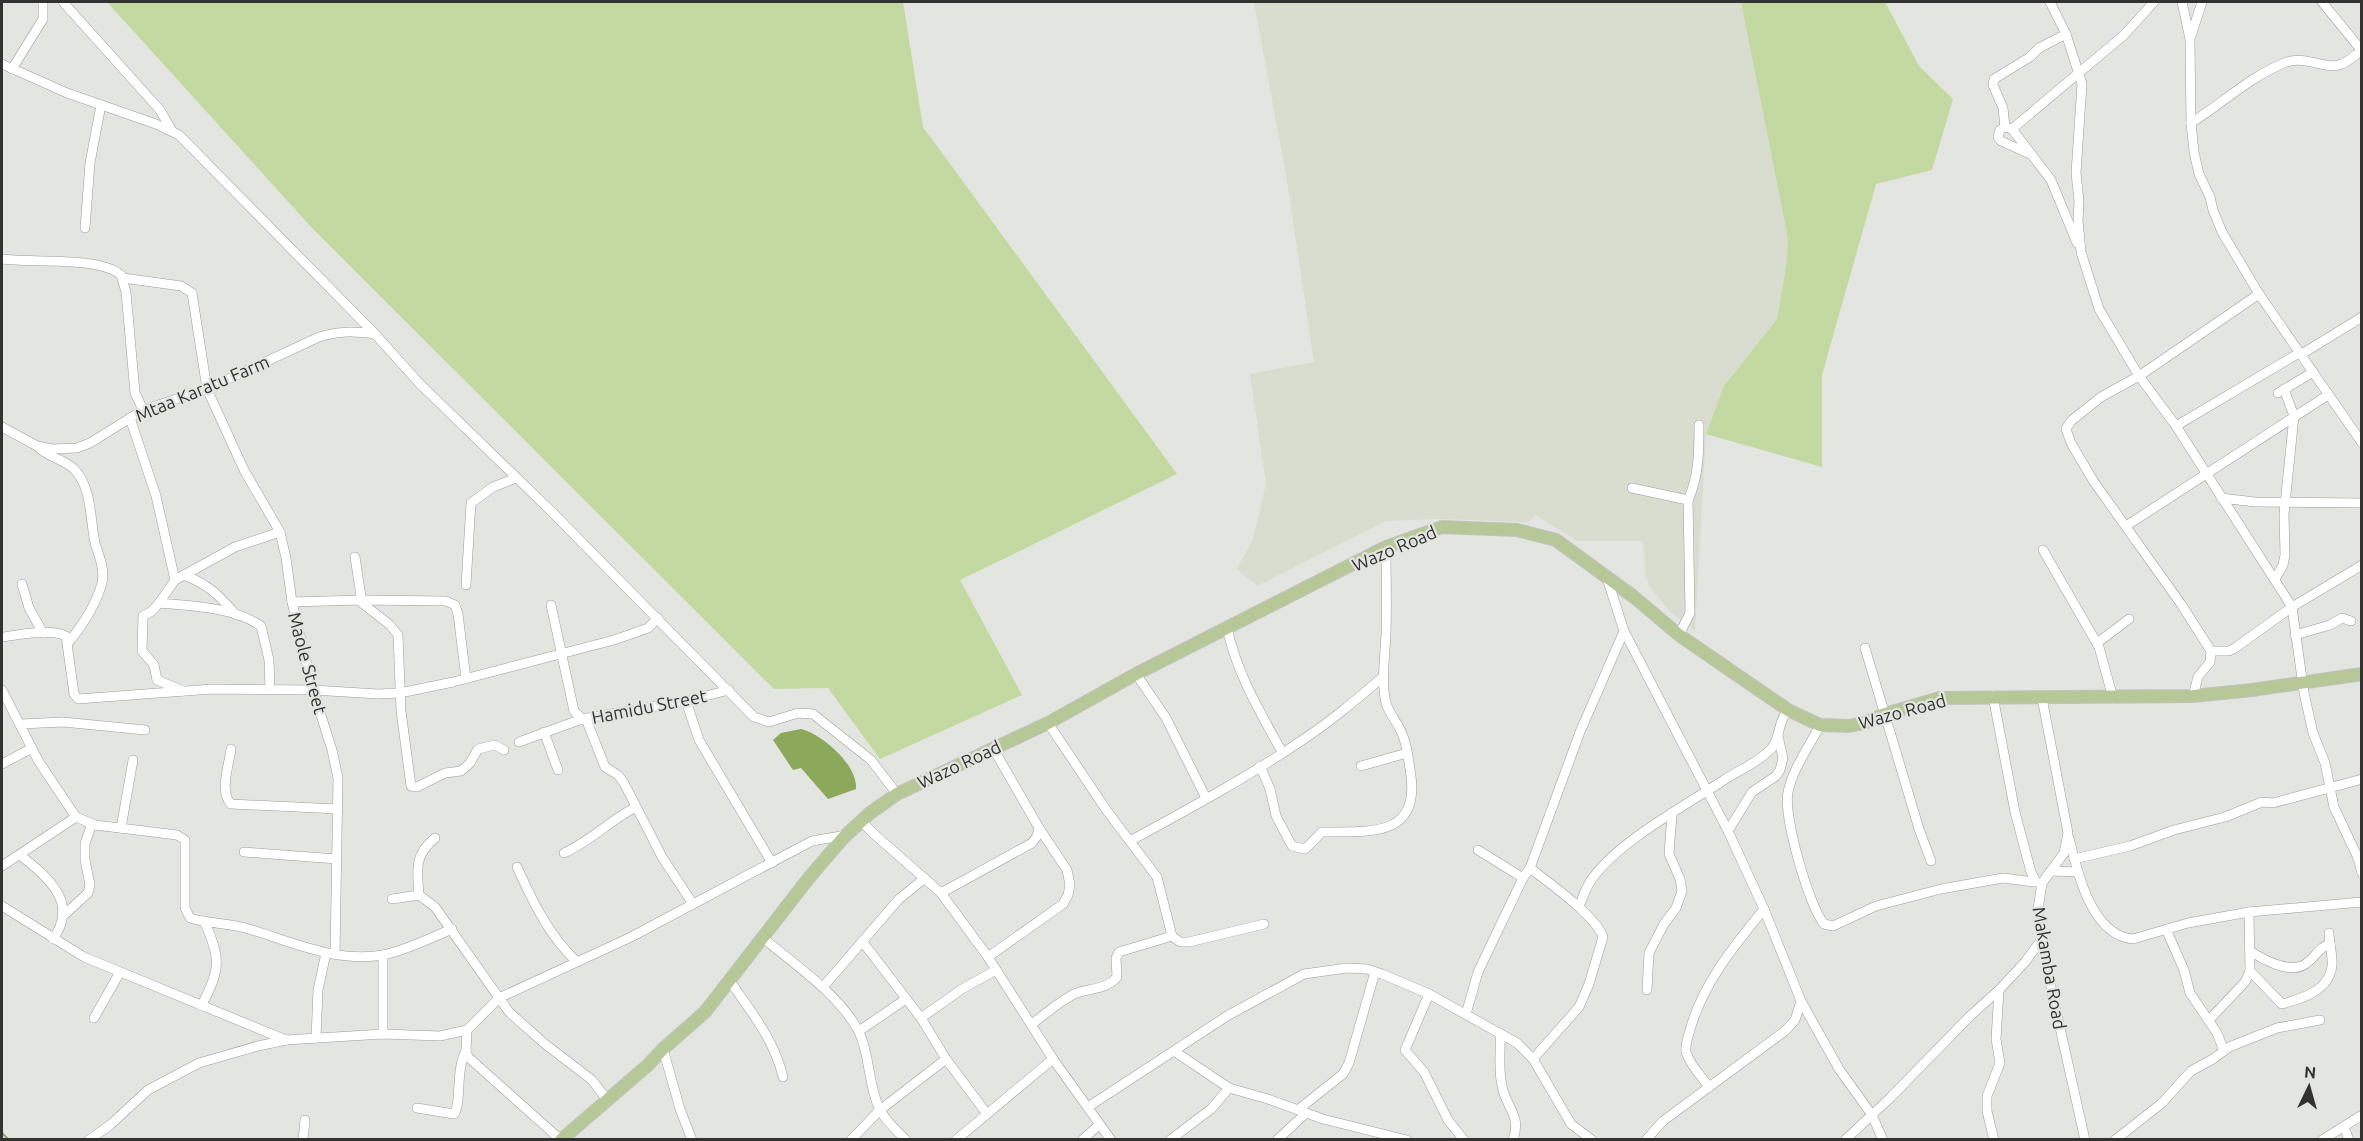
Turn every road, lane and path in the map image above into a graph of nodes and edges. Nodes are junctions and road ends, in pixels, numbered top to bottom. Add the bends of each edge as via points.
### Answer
1 (43, 2) edge
2 (63, 2) edge
3 (2050, 2) edge
4 (2154, 2) edge
5 (2182, 2) edge
6 (2202, 2) edge
7 (2322, 2) edge
8 (2066, 34) junction
9 (2190, 38) junction
10 (2361, 51) edge
11 (5, 66) edge
12 (2078, 74) junction
13 (101, 105) junction
14 (2191, 123) junction
15 (2008, 128) junction
16 (172, 131) junction
17 (2031, 155) junction
18 (85, 228) dead end
19 (2081, 252) junction
20 (2, 259) edge
21 (123, 278) junction
22 (2259, 294) junction
23 (2361, 317) edge
24 (375, 334) junction
25 (2299, 354) junction
26 (2313, 372) junction
27 (2139, 376) junction
28 (207, 389) junction
29 (2328, 394) junction
30 (143, 411) junction
31 (2294, 416) junction
32 (130, 418) junction
33 (1699, 425) dead end
34 (2176, 426) junction
35 (2, 427) edge
36 (2361, 443) edge
37 (37, 446) junction
38 (503, 466) junction
39 (2205, 472) junction
40 (516, 478) junction
41 (493, 487) junction
42 (1632, 488) dead end
43 (2221, 498) junction
44 (1688, 500) junction
45 (2284, 503) junction
46 (2361, 503) edge
47 (2126, 526) junction
48 (280, 532) junction
49 (1386, 547) junction
50 (2043, 550) dead end
51 (355, 557) dead end
52 (2361, 565) edge
53 (184, 575) junction
54 (1606, 575) junction
55 (2275, 579) junction
56 (175, 580) junction
57 (22, 584) dead end
58 (466, 585) dead end
59 (360, 600) junction
60 (292, 602) junction
61 (159, 603) junction
62 (551, 605) dead end
63 (2292, 607) junction
64 (236, 615) junction
65 (658, 618) junction
66 (2129, 619) dead end
67 (2351, 621) dead end
68 (1227, 628) junction
69 (1624, 631) junction
70 (43, 633) junction
71 (1678, 635) junction
72 (2295, 635) junction
73 (2, 637) edge
74 (68, 643) junction
75 (2097, 643) junction
76 (1865, 648) dead end
77 (2211, 651) junction
78 (562, 654) junction
79 (1136, 674) junction
80 (2361, 674) edge
81 (1384, 676) junction
82 (466, 678) junction
83 (2303, 683) junction
84 (2, 690) edge
85 (270, 690) junction
86 (313, 690) junction
87 (729, 690) junction
88 (186, 692) junction
89 (400, 693) junction
90 (1993, 696) junction
91 (2193, 696) junction
92 (2042, 698) junction
93 (2113, 698) junction
94 (686, 701) junction
95 (1788, 710) junction
96 (1885, 714) junction
97 (584, 719) junction
98 (1048, 723) junction
99 (21, 724) junction
100 (1820, 725) junction
101 (145, 730) dead end
102 (544, 732) junction
103 (1778, 736) junction
104 (519, 742) dead end
105 (32, 748) junction
106 (993, 748) junction
107 (231, 749) dead end
108 (504, 750) dead end
109 (1282, 752) junction
110 (1407, 753) junction
111 (133, 760) dead end
112 (2, 764) edge
113 (1260, 766) junction
114 (1361, 766) dead end
115 (558, 770) dead end
116 (2361, 779) edge
117 (2331, 786) junction
118 (1709, 791) junction
119 (897, 794) junction
120 (1206, 798) junction
121 (636, 807) junction
122 (338, 809) junction
123 (1672, 815) junction
124 (76, 817) junction
125 (861, 821) junction
126 (92, 824) junction
127 (121, 828) junction
128 (1039, 828) junction
129 (1728, 831) junction
130 (2068, 832) junction
131 (847, 835) junction
132 (435, 838) dead end
133 (1130, 841) junction
134 (1478, 850) dead end
135 (244, 852) dead end
136 (564, 853) dead end
137 (20, 855) junction
138 (337, 859) junction
139 (2074, 859) junction
140 (1931, 861) dead end
141 (772, 863) junction
142 (2, 866) edge
143 (517, 867) dead end
144 (1530, 868) junction
145 (2051, 871) junction
146 (2078, 872) junction
147 (2361, 873) edge
148 (925, 878) junction
149 (1523, 878) junction
150 (2038, 882) junction
151 (941, 893) junction
152 (419, 895) junction
153 (392, 899) dead end
154 (2361, 902) edge
155 (693, 903) junction
156 (1579, 907) junction
157 (2, 908) edge
158 (1764, 909) junction
159 (2249, 912) junction
160 (64, 915) junction
161 (204, 921) junction
162 (1264, 924) dead end
163 (452, 928) junction
164 (2166, 930) junction
165 (2329, 933) dead end
166 (1172, 936) junction
167 (763, 938) junction
168 (53, 939) junction
169 (2042, 939) junction
170 (862, 941) junction
171 (2330, 944) junction
172 (2250, 951) junction
173 (331, 954) junction
174 (383, 955) junction
175 (988, 957) junction
176 (577, 962) junction
177 (996, 970) junction
178 (2250, 971) junction
179 (120, 972) junction
180 (1375, 972) junction
181 (730, 981) junction
182 (823, 987) junction
183 (1647, 990) dead end
184 (1999, 990) junction
185 (1429, 994) junction
186 (499, 998) junction
187 (906, 999) junction
188 (1801, 1001) junction
189 (201, 1006) junction
190 (1466, 1014) junction
191 (94, 1018) dead end
192 (921, 1018) junction
193 (2209, 1020) junction
194 (2320, 1020) dead end
195 (1032, 1024) junction
196 (467, 1030) junction
197 (859, 1031) junction
198 (1500, 1033) junction
199 (383, 1034) junction
200 (316, 1038) junction
201 (286, 1040) junction
202 (663, 1049) junction
203 (466, 1051) junction
204 (2224, 1051) junction
205 (1174, 1052) junction
206 (946, 1059) junction
207 (1053, 1059) junction
208 (1533, 1059) junction
209 (783, 1077) dead end
210 (1709, 1087) junction
211 (1229, 1088) junction
212 (607, 1100) junction
213 (1088, 1107) junction
214 (417, 1108) dead end
215 (880, 1110) junction
216 (1302, 1111) junction
217 (987, 1114) junction
218 (1872, 1115) junction
219 (2361, 1115) edge
220 (305, 1120) dead end
221 (1100, 1125) junction
222 (2344, 1127) junction
223 (103, 1136) edge
224 (969, 1136) edge
225 (1584, 1138) edge
226 (1850, 1138) edge
227 (89, 1140) edge
228 (303, 1140) edge
229 (561, 1140) edge
230 (692, 1140) edge
231 (851, 1140) edge
232 (906, 1140) edge
233 (956, 1140) edge
234 (1082, 1140) edge
235 (1111, 1140) edge
236 (1170, 1140) edge
237 (1277, 1140) edge
238 (1407, 1140) edge
239 (1464, 1140) edge
240 (1513, 1140) edge
241 (1646, 1140) edge
242 (1883, 1140) edge
243 (1994, 1140) edge
244 (2085, 1140) edge
245 (2115, 1140) edge
246 (2322, 1140) edge
247 (2349, 1140) edge

1 - 11 street via 43,19
2 - 16 street via 160,110
3 - 8 street
4 - 12 street via 2124,35
5 - 9 street
6 - 9 street
7 - 10 street
8 - 12 street
8 - 15 street via 1994,79
9 - 14 street
10 - 14 street via 2345,63 2333,66 2297,59 2284,63 2248,80
11 - 13 street
12 - 15 street
12 - 19 street via 2082,84 2076,173
13 - 16 street
13 - 18 street via 90,163
14 - 22 street via 2199,174 2213,210
15 - 17 street
15 - 17 street via 2000,129 2001,141
16 - 24 street
17 - 19 street via 2051,180
19 - 27 street via 2099,309
20 - 21 street, Maole Street via 47,259 88,265 114,271
21 - 28 street, Maole Street via 181,286 192,293
21 - 30 street via 135,393
22 - 25 street
22 - 27 street
23 - 25 street
24 - 28 street, Mtaa Karatu Farm via 352,330 319,337
24 - 38 street
25 - 26 street
25 - 34 street
26 - 29 street
26 - 31 street via 2281,391
27 - 34 street
27 - 47 street via 2084,409 2066,429 2080,459
28 - 30 street, Mtaa Karatu Farm
28 - 48 street, Maole Street via 244,470
29 - 31 street
29 - 36 street
30 - 32 street, Mtaa Karatu Farm
31 - 39 street
31 - 45 street
32 - 37 street, Mtaa Karatu Farm via 77,448
32 - 56 street via 156,496
33 - 44 street via 1699,454
34 - 39 street
35 - 37 street, Mtaa Karatu Farm
37 - 74 street via 78,474 87,496 101,562 102,582 80,628
38 - 40 street
38 - 41 street
39 - 43 street
39 - 47 street
40 - 41 street
40 - 65 street
41 - 58 street via 471,504
42 - 44 street
43 - 45 street
43 - 55 street
44 - 71 street via 1690,613
45 - 46 street
45 - 55 street via 2285,555
47 - 77 street
48 - 53 street via 235,547
48 - 60 street, Maole Street
49 - 54 main road, Wazo Road via 1442,527 1517,530 1556,540
49 - 68 main road, Wazo Road
49 - 81 street
50 - 75 street
51 - 59 street
52 - 63 street
53 - 56 street
53 - 64 street via 206,584
54 - 69 street
54 - 71 main road, Wazo Road
55 - 63 street
56 - 61 street
57 - 70 street via 29,608
59 - 60 street
59 - 82 street via 446,601 455,605
59 - 89 street via 398,634
60 - 86 street, Maole Street
61 - 64 street
61 - 88 street via 143,616 142,651 154,665 157,680
62 - 78 street, Hamidu Street
63 - 72 street
63 - 77 street via 2235,648
64 - 85 street via 261,626 269,660
65 - 78 street via 648,628 633,634
65 - 87 street
66 - 75 street
67 - 72 street via 2342,618
68 - 79 main road, Wazo Road
68 - 109 street via 1255,706
69 - 118 street
69 - 144 street via 1580,732
70 - 73 street
70 - 74 street via 66,636
71 - 95 main road, Wazo Road
72 - 83 street
74 - 88 street via 76,698
75 - 93 street
76 - 96 street
77 - 91 street via 2210,662 2198,677
78 - 82 street
78 - 97 street, Hamidu Street via 574,711
79 - 98 main road, Wazo Road
79 - 120 street via 1166,718
80 - 83 main road, Wazo Road
81 - 109 street
81 - 110 street via 1386,704 1400,727
82 - 89 street
83 - 91 main road, Wazo Road
83 - 117 street via 2313,733
84 - 99 street
85 - 86 street
85 - 88 street via 212,688
86 - 89 street
86 - 122 street, Maole Street via 338,778
87 - 94 street, Hamidu Street
87 - 119 street via 761,721 777,721 806,712 819,717 871,759
89 - 108 street via 411,786 461,771 478,749 495,745
90 - 92 main road, Wazo Road
90 - 96 main road, Wazo Road via 1940,698
90 - 150 street via 2015,812
91 - 93 main road, Wazo Road
92 - 93 main road, Wazo Road
92 - 130 street, Makamba Road
94 - 97 street, Hamidu Street
94 - 141 street via 699,740
95 - 100 main road, Wazo Road
95 - 103 street via 1781,718
96 - 100 main road, Wazo Road via 1864,723
96 - 140 street
97 - 102 street
97 - 121 street via 605,766 618,775
98 - 106 main road, Wazo Road
98 - 133 street
99 - 101 street via 63,722
99 - 105 street
100 - 150 street via 1792,780 1787,807 1800,864 1824,924 1833,926 1876,906 1932,890 2003,878
102 - 104 street
102 - 115 street
103 - 118 street via 1772,749 1762,757
103 - 129 street via 1783,758 1780,770 1776,777 1752,792
105 - 112 street
105 - 124 street
106 - 119 main road, Wazo Road
106 - 128 street
107 - 122 street via 225,789 231,804
109 - 113 street
110 - 113 street via 1412,799 1405,816 1382,829 1322,832 1305,849 1292,846 1280,828
110 - 114 street
111 - 127 street
113 - 120 street
116 - 117 street
117 - 139 street via 2262,802 2130,846
117 - 147 street via 2334,807
118 - 123 street
118 - 129 street
119 - 125 main road, Wazo Road
120 - 133 street
121 - 136 street
121 - 155 street via 662,857
122 - 138 street, Maole Street
123 - 156 street via 1639,835 1604,866 1590,882
123 - 183 street via 1670,854 1682,891 1649,953
124 - 126 street
124 - 137 street
125 - 131 main road, Wazo Road
125 - 148 street
126 - 127 street
126 - 160 street via 85,843 88,893
127 - 161 street via 185,840 185,908 190,918
128 - 151 street via 1032,843
128 - 175 street via 1067,870 1068,895 1063,904
129 - 158 street
130 - 139 street
130 - 145 street, Makamba Road via 2064,853
131 - 141 street via 812,841
131 - 167 main road, Wazo Road
132 - 152 street via 420,855
133 - 166 street via 1157,878
134 - 149 street
135 - 138 street
137 - 142 street
137 - 160 street via 57,892
138 - 173 street, Maole Street
139 - 146 street
141 - 155 street
143 - 176 street via 537,910 558,943
144 - 149 street
144 - 156 street
145 - 146 street
145 - 150 street, Makamba Road
146 - 164 street via 2096,914 2116,935 2133,939
148 - 151 street
148 - 170 street via 899,899
149 - 190 street via 1478,972
150 - 169 street, Makamba Road
151 - 175 street
152 - 153 street
152 - 163 street
154 - 159 street
155 - 176 street
156 - 208 street via 1601,932 1602,942 1578,1007
157 - 168 street
158 - 188 street
158 - 210 street via 1724,959 1692,1022 1686,1051
159 - 164 street
159 - 172 street
160 - 168 street via 61,929
161 - 173 street via 245,928
161 - 189 street via 214,940 217,961 214,984
162 - 166 street via 1189,942
163 - 174 street
163 - 186 street
164 - 193 street via 2190,993
165 - 171 street
166 - 195 street via 1119,952 1114,981 1072,995
167 - 181 main road, Wazo Road
167 - 182 street
168 - 179 street
169 - 184 street
169 - 244 street, Makamba Road
170 - 182 street
170 - 187 street
171 - 172 street via 2299,967 2282,966
171 - 178 street via 2331,971 2319,988 2303,998 2282,1004
172 - 178 street
173 - 174 street
173 - 200 street, Maole Street via 318,990
174 - 199 street
175 - 177 street
176 - 186 street
177 - 192 street
177 - 195 street
178 - 193 street via 2245,982
179 - 189 street
179 - 191 street
180 - 185 street
180 - 205 street via 1347,968 1304,974 1227,1016
180 - 216 street via 1349,1063 1343,1074
181 - 202 main road, Wazo Road via 705,1012
181 - 209 street via 761,1023
182 - 197 street
184 - 218 street
184 - 243 street via 1996,1039 2000,1063 1987,1096
185 - 190 street
185 - 239 street via 1405,1050 1424,1072 1448,1120
186 - 196 street
186 - 212 street via 530,1032 592,1080
187 - 192 street
187 - 197 street
188 - 210 street via 1795,1020 1785,1031
188 - 218 street via 1839,1069
189 - 201 street
190 - 198 street
192 - 206 street
193 - 204 street
194 - 204 street via 2277,1028
195 - 207 street
196 - 199 street via 440,1036
196 - 203 street
197 - 215 street
198 - 208 street
198 - 240 street via 1502,1089 1516,1118
199 - 200 street
200 - 201 street
201 - 223 street via 199,1063 148,1090
202 - 212 main road, Wazo Road
202 - 230 street
203 - 214 street via 459,1068 458,1107 454,1113
203 - 229 street via 468,1057
204 - 245 street via 2191,1071 2162,1103
205 - 211 street
205 - 213 street
206 - 215 street
206 - 217 street
207 - 213 street
207 - 217 street
208 - 225 street via 1571,1124
210 - 241 street via 1659,1125
211 - 216 street
211 - 236 street via 1211,1109
212 - 229 main road, Wazo Road
213 - 221 street
215 - 231 street
215 - 232 street
216 - 237 street
216 - 238 street
217 - 224 street
218 - 226 street
218 - 242 street
219 - 222 street
220 - 228 street
221 - 234 street
221 - 235 street
222 - 246 street
222 - 247 street
223 - 227 street
224 - 233 street

